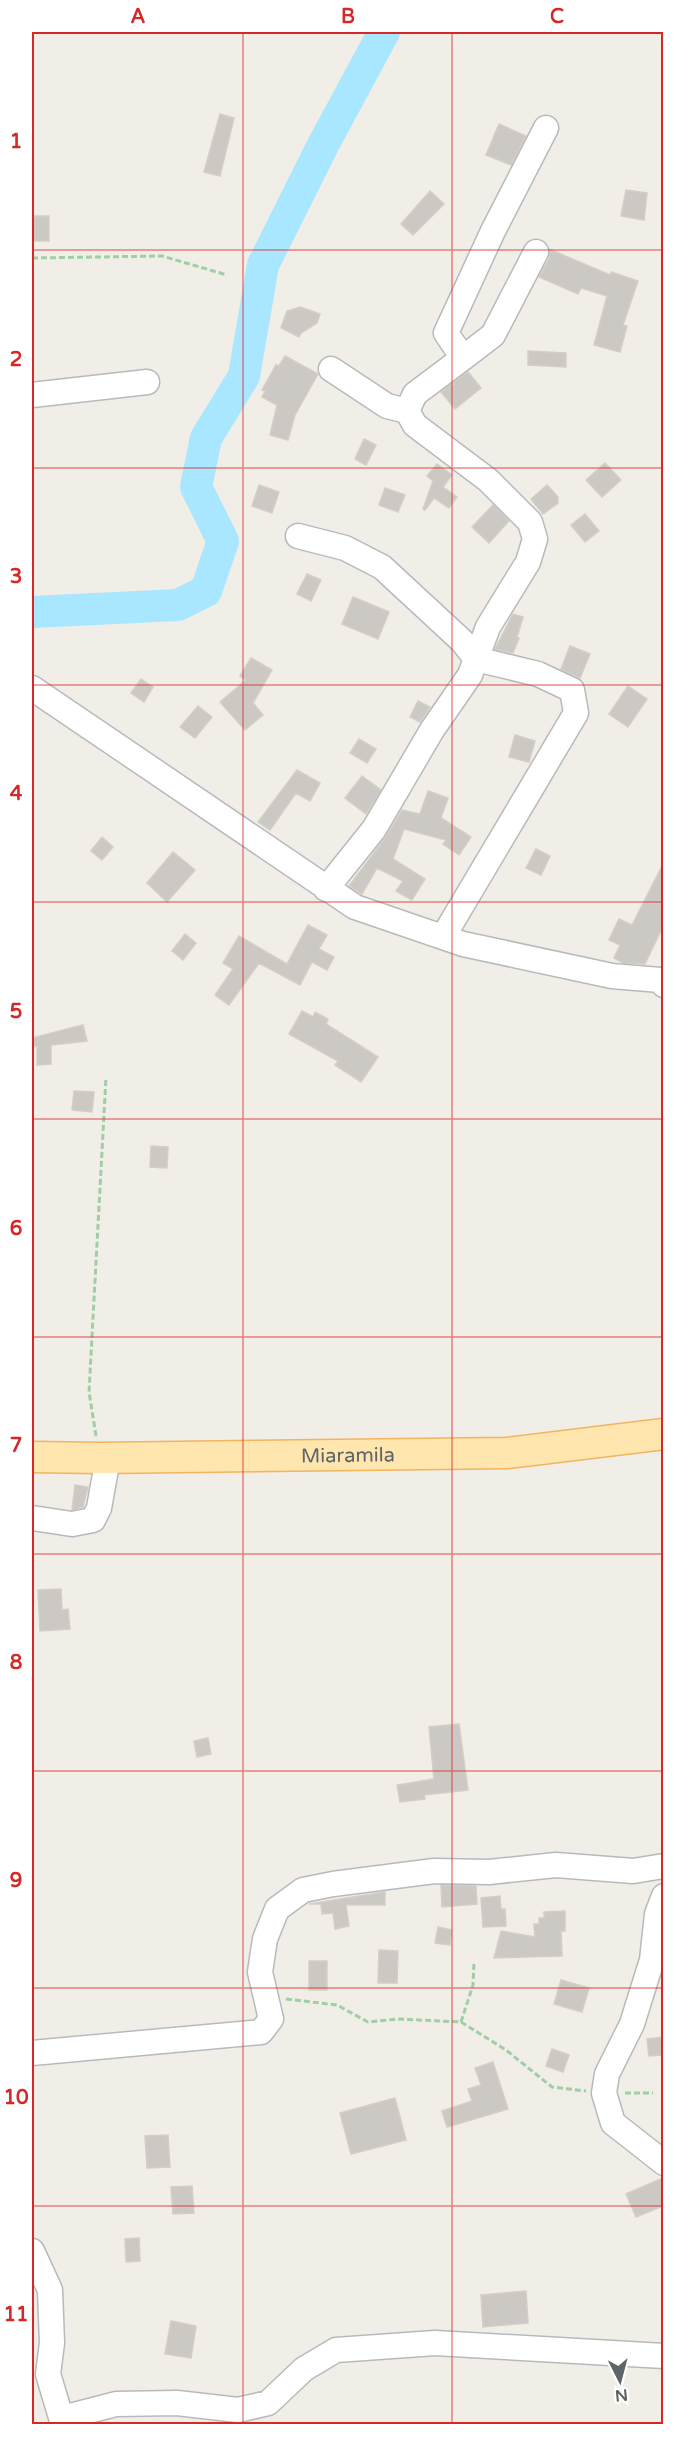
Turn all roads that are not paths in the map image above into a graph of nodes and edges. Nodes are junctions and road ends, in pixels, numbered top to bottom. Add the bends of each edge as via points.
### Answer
1 (546, 128) dead end
2 (536, 252) dead end
3 (463, 358) junction
4 (331, 369) dead end
5 (147, 382) dead end
6 (32, 395) edge
7 (407, 411) junction
8 (298, 536) dead end
9 (476, 659) junction
10 (32, 688) edge
11 (326, 889) junction
12 (443, 937) junction
13 (663, 985) edge
14 (663, 1434) edge
15 (32, 1457) edge
16 (104, 1458) junction
17 (32, 1518) edge
18 (663, 1866) edge
19 (663, 1896) edge
20 (32, 2053) edge
21 (663, 2163) edge
22 (32, 2251) edge
23 (663, 2356) edge
24 (62, 2421) edge

1 - 3 street via 446,333
2 - 3 street via 494,335
3 - 7 street via 415,394
4 - 7 street via 387,406
5 - 6 street
7 - 9 street via 415,425 488,480 530,522 536,539 528,562 488,627
8 - 9 street via 345,548 382,567 462,641
9 - 11 street via 470,675 432,730 374,829
9 - 12 street via 538,674 572,690 576,713
10 - 11 street
11 - 12 street via 355,907
12 - 13 street via 612,976 660,980
14 - 16 main road, Miaramila via 507,1453
15 - 16 main road, Miaramila
16 - 17 street via 99,1509 93,1520 72,1524
18 - 20 street via 633,1871 556,1865 489,1872 434,1871 303,1890 277,1909 265,1940 260,1972 271,2019 261,2032
19 - 21 street via 649,1970 632,2024 607,2074 604,2093 613,2123
22 - 24 street via 50,2290 53,2334 48,2374
23 - 24 street via 435,2343 336,2350 304,2369 268,2403 238,2410 177,2403 116,2404

